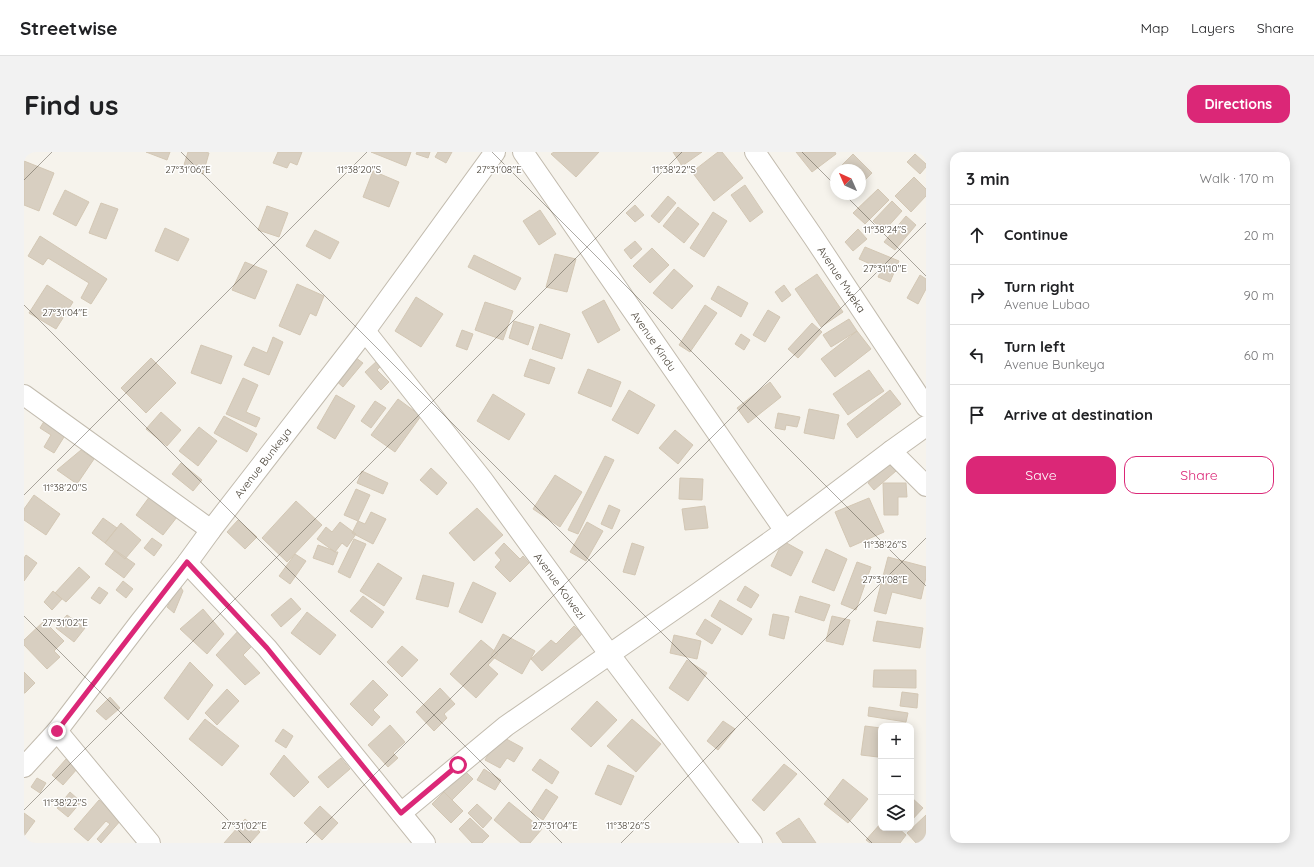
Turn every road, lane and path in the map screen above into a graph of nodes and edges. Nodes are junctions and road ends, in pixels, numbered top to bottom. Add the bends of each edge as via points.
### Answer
1 (495, 152) edge
2 (523, 152) edge
3 (755, 152) edge
4 (365, 331) junction
5 (24, 395) edge
6 (926, 408) edge
7 (926, 426) edge
8 (890, 451) junction
9 (926, 486) edge
10 (210, 530) junction
11 (785, 531) junction
12 (187, 562) junction
13 (610, 655) junction
14 (57, 731) junction
15 (24, 767) edge
16 (401, 813) junction
17 (150, 843) edge
18 (425, 843) edge
19 (752, 843) edge

1 - 4 street, Avenue Bunkeya
2 - 11 street, Avenue Kindu
3 - 6 street, Avenue Mweka
4 - 10 street, Avenue Bunkeya
4 - 13 street, Avenue Kolwezi via 482,478
5 - 10 street
7 - 8 street
8 - 9 street
8 - 11 street
10 - 12 street, Avenue Bunkeya
11 - 13 street
12 - 14 street, Avenue Bunkeya
12 - 16 street via 267,648
13 - 16 street via 506,726
13 - 19 street, Avenue Kolwezi
14 - 15 street, Avenue Bunkeya
14 - 17 street
16 - 18 street

